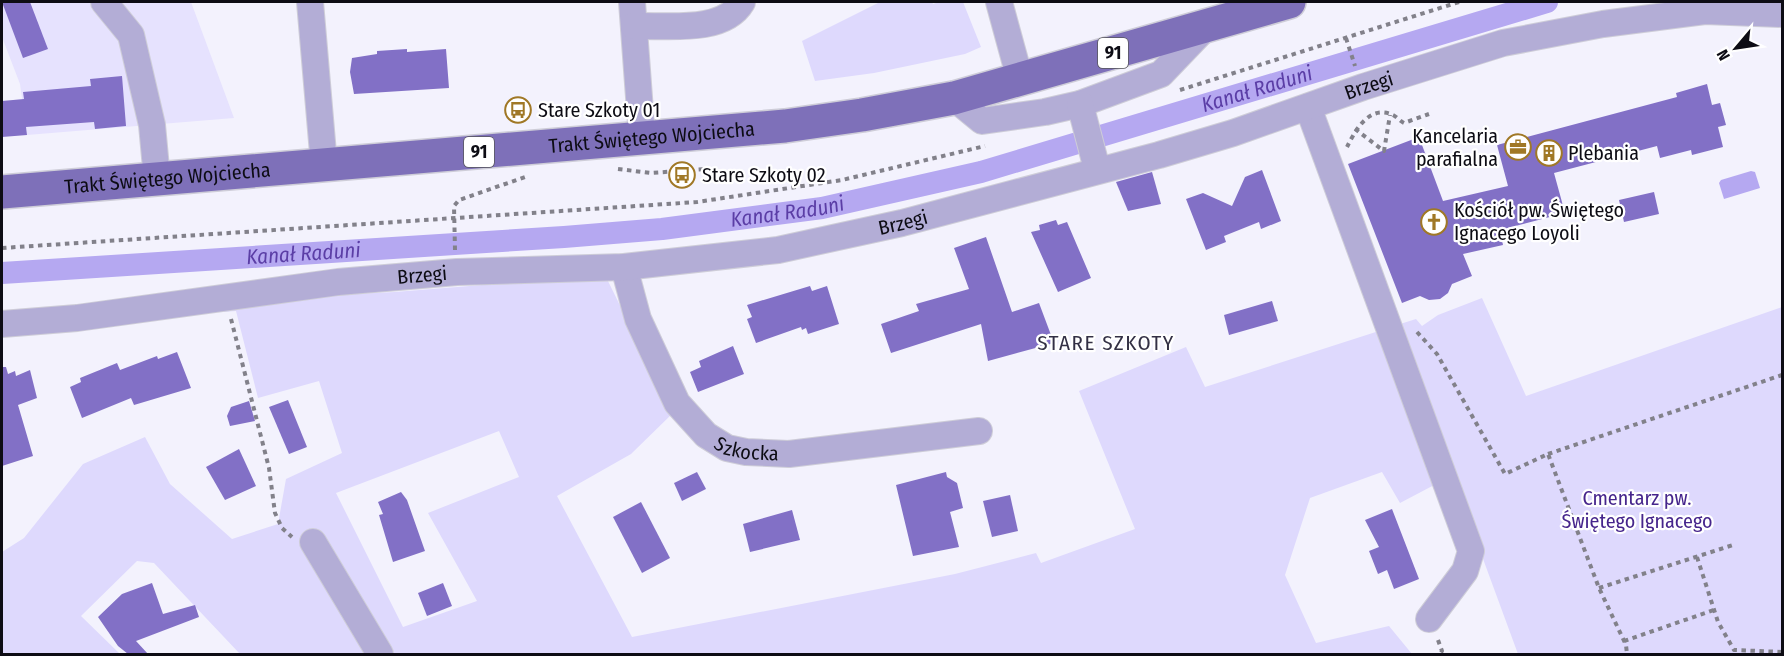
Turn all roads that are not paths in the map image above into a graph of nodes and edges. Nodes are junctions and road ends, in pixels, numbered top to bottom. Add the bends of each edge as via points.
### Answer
1 (104, 2) edge
2 (310, 2) edge
3 (742, 2) edge
4 (999, 2) edge
5 (1289, 2) edge
6 (633, 14) edge
7 (1782, 14) edge
8 (1206, 27) junction
9 (1020, 79) junction
10 (954, 98) junction
11 (1308, 107) junction
12 (1082, 114) junction
13 (642, 138) junction
14 (324, 165) junction
15 (1096, 165) junction
16 (157, 179) junction
17 (2, 192) edge
18 (624, 267) junction
19 (2, 324) edge
20 (979, 431) dead end
21 (313, 542) dead end
22 (1429, 619) dead end
23 (380, 654) edge

1 - 16 street via 131,35 152,125
2 - 14 street
3 - 6 street via 738,10 713,23
4 - 9 street
5 - 8 main road, Trakt Świętego Wojciecha / 91
6 - 13 street
7 - 11 street, Brzegi via 1705,11 1603,24 1503,43
8 - 9 main road, Trakt Świętego Wojciecha / 91
8 - 12 street via 1161,74
9 - 10 main road, Trakt Świętego Wojciecha / 91
10 - 12 street via 982,121 1045,112
10 - 13 main road, Trakt Świętego Wojciecha / 91 via 785,126
11 - 15 street, Brzegi via 1233,133
11 - 22 street via 1471,551 1465,571
12 - 15 street
13 - 14 main road, Trakt Świętego Wojciecha / 91
14 - 16 main road, Trakt Świętego Wojciecha / 91
15 - 18 street, Brzegi via 902,223 778,250
16 - 17 main road, Trakt Świętego Wojciecha / 91
18 - 19 street, Brzegi via 457,272 338,282 77,318
18 - 20 street, Szkocka via 638,319 677,403 706,435 727,448 746,453 789,454
21 - 23 street

